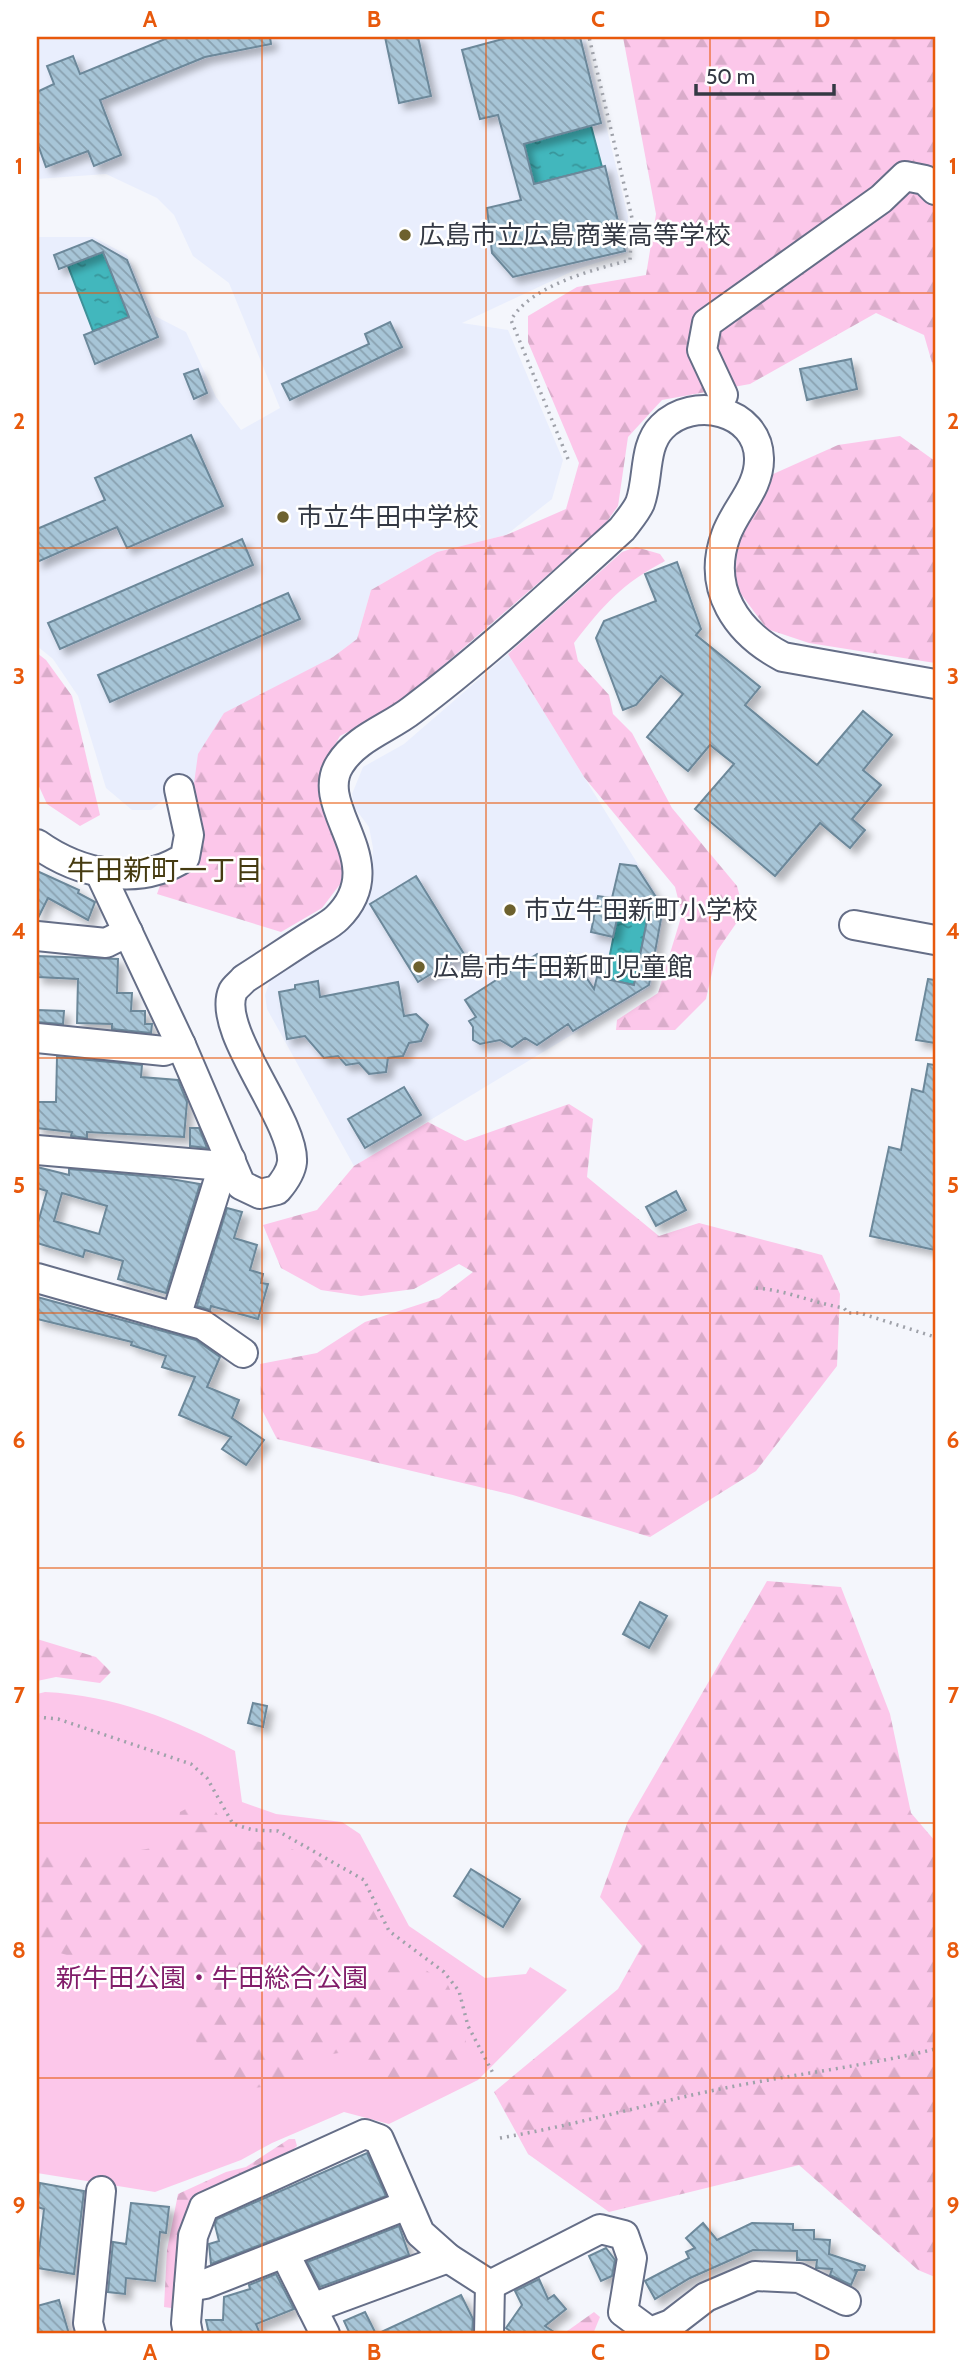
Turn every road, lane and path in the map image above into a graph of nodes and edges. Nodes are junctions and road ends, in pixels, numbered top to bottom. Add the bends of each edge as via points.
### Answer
1 (589, 37) edge
2 (935, 190) edge
3 (723, 395) dead end
4 (568, 459) dead end
5 (935, 684) edge
6 (179, 789) dead end
7 (37, 844) edge
8 (99, 872) junction
9 (854, 925) dead end
10 (128, 932) junction
11 (37, 936) edge
12 (935, 940) edge
13 (37, 1038) edge
14 (181, 1045) junction
15 (37, 1150) edge
16 (227, 1163) junction
17 (37, 1278) edge
18 (756, 1288) dead end
19 (176, 1317) junction
20 (935, 1337) edge
21 (243, 1353) dead end
22 (37, 1717) edge
23 (935, 2049) edge
24 (494, 2076) dead end
25 (500, 2138) dead end
26 (101, 2191) dead end
27 (407, 2205) junction
28 (285, 2254) junction
29 (448, 2258) junction
30 (490, 2285) junction
31 (189, 2287) junction
32 (846, 2301) dead end
33 (312, 2308) junction
34 (92, 2334) edge
35 (188, 2334) edge
36 (326, 2334) edge
37 (489, 2334) edge

1 - 4 path via 632,218 630,260 575,275 518,308 511,320
2 - 3 street via 925,180 905,176 881,199 708,323 702,350
5 - 16 street via 783,657 761,646 728,606 721,556 726,535 756,481 756,441 731,414 697,411 662,427 651,446 639,505 622,529 413,710 358,744 339,764 334,780 336,805 359,865 353,892 338,918 244,979 232,992 231,1013 289,1142 292,1162 277,1190 260,1194 241,1185
6 - 8 street via 189,835 185,857 166,870 134,875
7 - 8 street via 58,859
8 - 10 street
9 - 12 street
10 - 11 street via 106,943
10 - 14 street
13 - 14 street via 164,1051
14 - 16 street
15 - 16 street
16 - 19 street
17 - 19 street
18 - 20 path via 779,1290
19 - 21 street via 203,1325
22 - 24 path via 58,1719 191,1764 208,1778 233,1824 278,1831 364,1880 388,1931 444,1972 459,1991 468,2026
23 - 25 path via 724,2088 610,2118
26 - 34 street via 89,2323
27 - 28 street
27 - 29 street via 420,2233
27 - 31 street via 379,2139 365,2134 204,2207 193,2236
28 - 31 street
28 - 33 street
29 - 30 street
29 - 33 street
30 - 32 street via 600,2229 624,2235 632,2258 623,2312 650,2332 671,2324 706,2297 755,2276 799,2278
30 - 37 street
31 - 35 street
33 - 36 street

